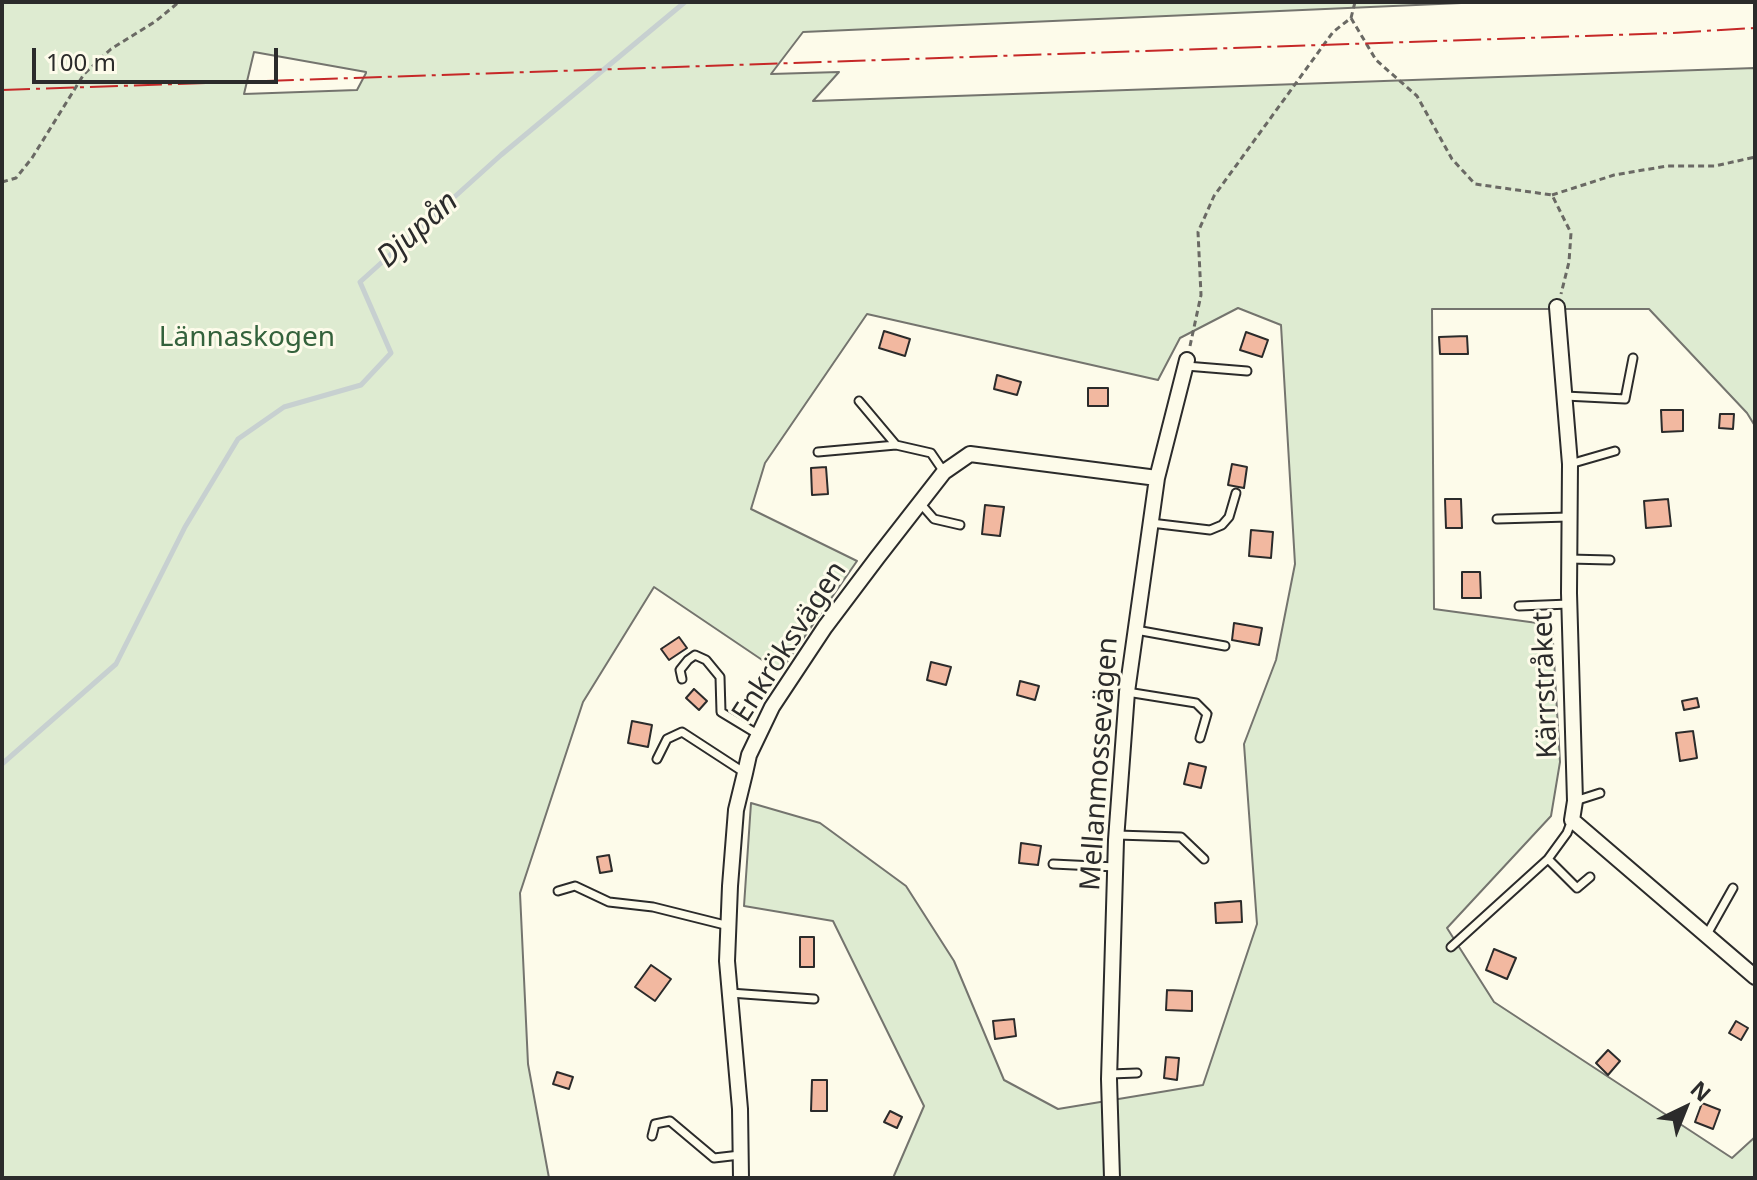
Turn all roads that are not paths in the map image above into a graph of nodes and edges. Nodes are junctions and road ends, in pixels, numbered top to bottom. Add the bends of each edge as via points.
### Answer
1 (1557, 307) road end
2 (1633, 358) dead end
3 (1186, 363) joint
4 (1247, 371) dead end
5 (1565, 396) junction
6 (859, 401) dead end
7 (896, 445) junction
8 (1615, 451) dead end
9 (818, 452) dead end
10 (1570, 464) junction
11 (944, 472) junction
12 (1157, 478) junction
13 (1236, 493) dead end
14 (920, 503) junction
15 (1569, 517) junction
16 (1497, 519) dead end
17 (1151, 523) junction
18 (960, 525) dead end
19 (1569, 559) junction
20 (1610, 560) dead end
21 (1569, 604) junction
22 (1519, 606) dead end
23 (1136, 630) junction
24 (1225, 646) dead end
25 (682, 679) dead end
26 (1127, 692) junction
27 (759, 735) junction
28 (1200, 738) dead end
29 (657, 759) dead end
30 (745, 773) junction
31 (1600, 793) dead end
32 (1575, 801) junction
33 (1572, 820) junction
34 (1117, 835) junction
35 (1204, 859) dead end
36 (1548, 859) junction
37 (1053, 864) dead end
38 (1116, 867) junction
39 (1590, 877) dead end
40 (1733, 888) dead end
41 (558, 891) dead end
42 (729, 926) junction
43 (1706, 936) junction
44 (1451, 947) dead end
45 (1755, 977) edge
46 (730, 993) junction
47 (814, 999) dead end
48 (1137, 1073) dead end
49 (1110, 1074) junction
50 (652, 1136) dead end
51 (740, 1155) junction
52 (741, 1178) edge
53 (1112, 1178) edge

1 - 5 street, Kärrstråket
2 - 5 lane via 1625,399
3 - 4 lane
3 - 12 street, Mellanmossevägen
5 - 10 street, Kärrstråket
6 - 7 lane
7 - 9 lane
7 - 11 lane via 931,453
8 - 10 lane
10 - 15 street, Kärrstråket
11 - 12 street, Enkröksvägen via 970,454
11 - 14 street, Enkröksvägen
12 - 17 street, Mellanmossevägen
13 - 17 lane via 1229,517 1210,530
14 - 18 lane via 934,519
14 - 27 street, Enkröksvägen via 825,627
15 - 16 lane
15 - 19 street, Kärrstråket
17 - 23 street, Mellanmossevägen
19 - 20 lane
19 - 21 street, Kärrstråket
21 - 22 lane
21 - 32 street, Kärrstråket
23 - 24 lane
23 - 26 street, Mellanmossevägen
25 - 27 lane via 680,670 688,660 695,655 706,660 720,677 721,712
26 - 28 lane via 1196,703 1207,714
26 - 34 street, Mellanmossevägen
27 - 30 street, Enkröksvägen
29 - 30 lane via 667,739 682,732
30 - 42 street, Enkröksvägen via 736,810
31 - 32 lane
32 - 33 street, Kärrstråket
33 - 36 lane
33 - 43 street
34 - 35 lane via 1181,837
34 - 38 street, Mellanmossevägen
36 - 39 lane via 1577,888
36 - 44 lane
37 - 38 lane
38 - 49 street, Mellanmossevägen
40 - 43 lane
41 - 42 lane via 575,886 609,902
42 - 46 street, Enkröksvägen
43 - 45 street
46 - 47 lane
46 - 51 street, Enkröksvägen
48 - 49 lane
49 - 53 street, Mellanmossevägen
50 - 51 lane via 655,1124 670,1121 714,1158
51 - 52 street, Enkröksvägen

